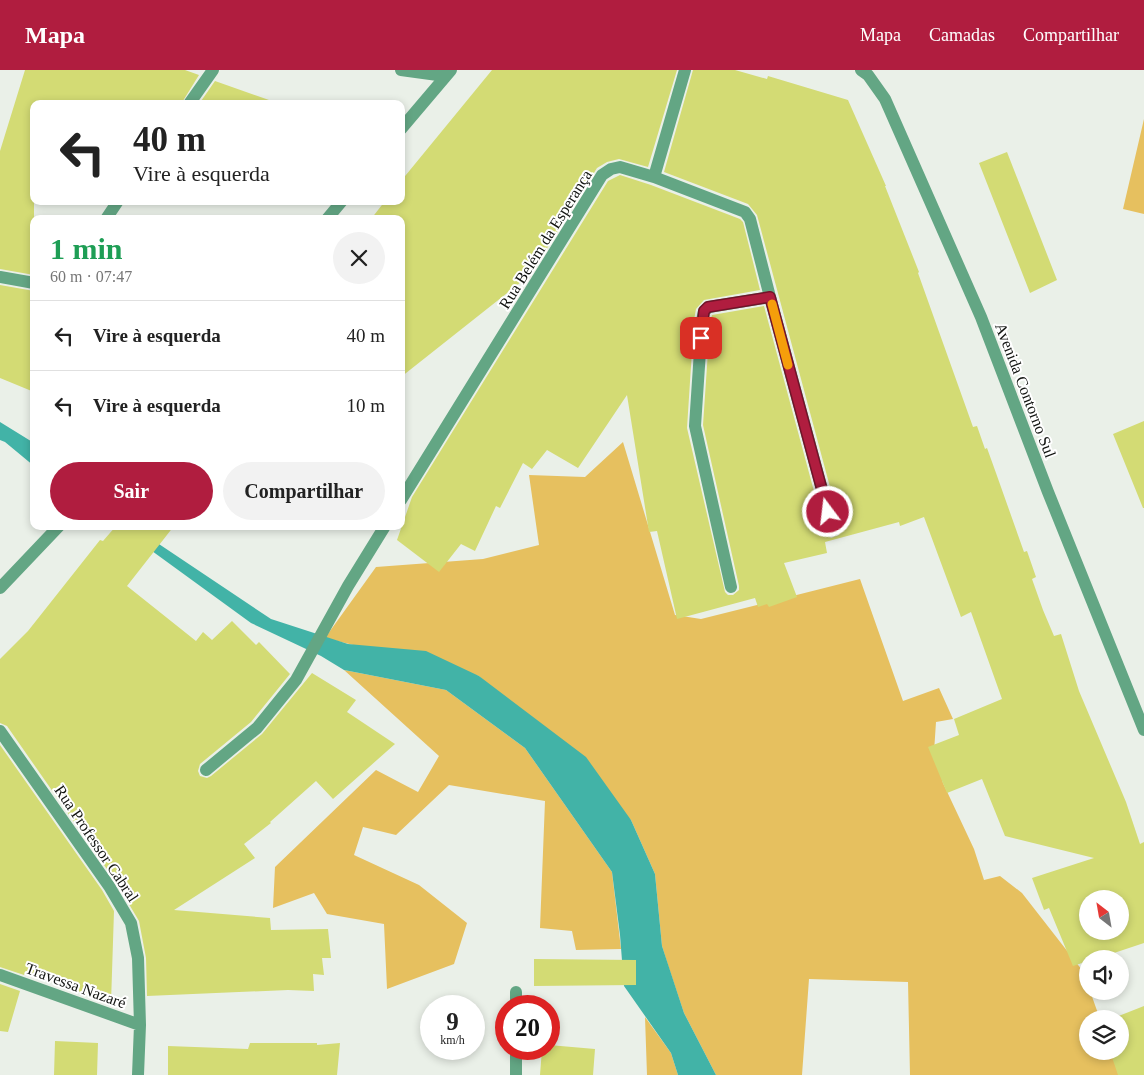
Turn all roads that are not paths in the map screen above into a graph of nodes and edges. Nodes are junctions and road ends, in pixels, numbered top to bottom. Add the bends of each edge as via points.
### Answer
1 (213, 70) edge
2 (401, 70) edge
3 (685, 70) edge
4 (861, 70) edge
5 (448, 73) edge
6 (191, 100) edge
7 (405, 125) edge
8 (654, 177) junction
9 (339, 205) edge
10 (330, 215) edge
11 (0, 277) edge
12 (30, 282) edge
13 (770, 297) junction
14 (405, 494) edge
15 (55, 530) edge
16 (383, 530) edge
17 (833, 530) dead end
18 (0, 588) edge
19 (731, 588) dead end
20 (1144, 730) edge
21 (0, 731) edge
22 (206, 770) dead end
23 (0, 975) edge
24 (140, 1025) junction
25 (516, 1060) edge
26 (138, 1075) edge
27 (516, 1075) edge

1 - 6 street
2 - 5 street
3 - 8 street
4 - 20 street, Avenida Contorno Sul via 885,99 981,317
5 - 7 street
8 - 13 street, Rua Belém da Esperança via 745,212 750,219
8 - 14 street, Rua Belém da Esperança via 620,167 602,175
9 - 10 street
11 - 12 street
13 - 17 street, Rua Belém da Esperança
13 - 19 street via 708,307 702,320 694,426
15 - 18 street
16 - 22 street via 296,680 257,728
21 - 24 street, Rua Professor Cabral via 109,886 131,923 138,958
23 - 24 street, Travessa Nazaré
24 - 26 street, Rua Professor Cabral
25 - 27 street

